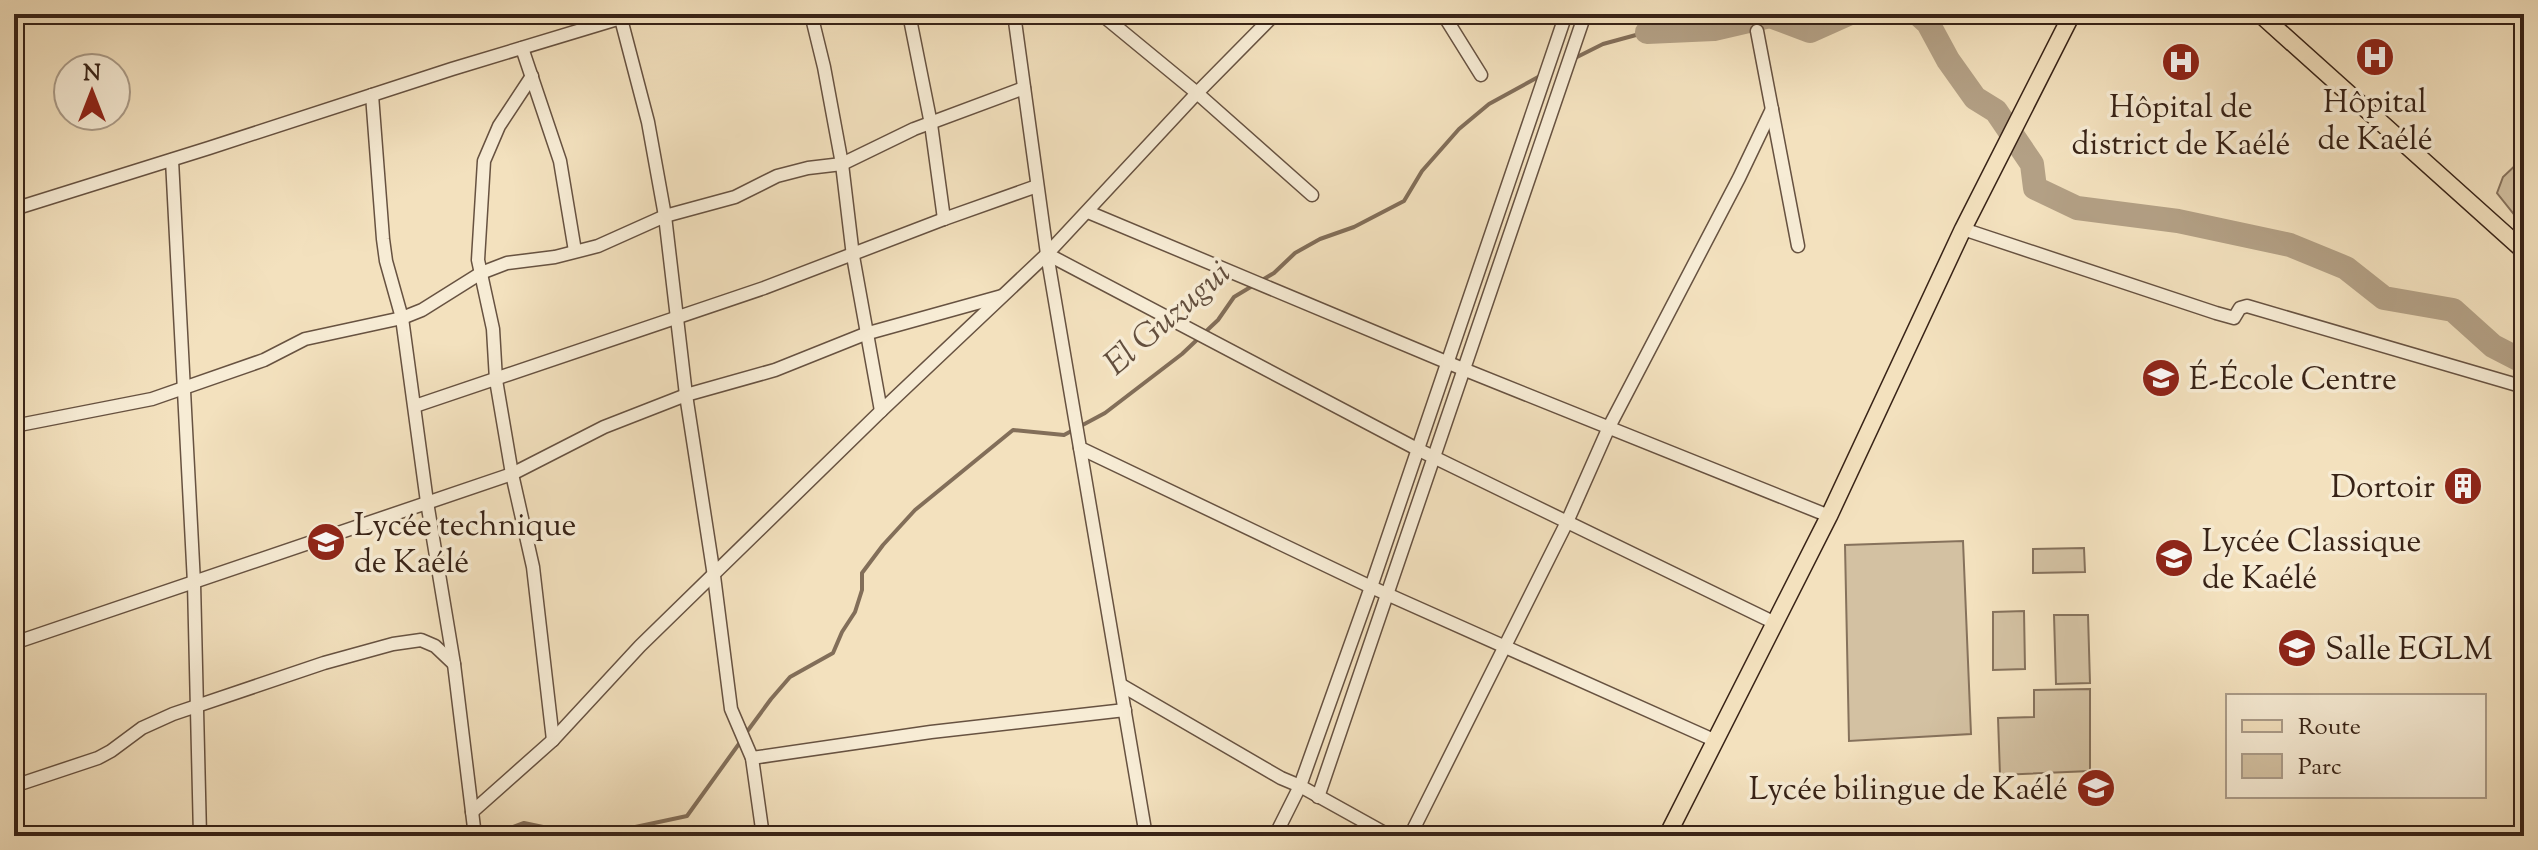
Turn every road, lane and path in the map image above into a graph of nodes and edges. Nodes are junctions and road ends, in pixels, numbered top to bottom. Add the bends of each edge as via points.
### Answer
1 (634, 14) edge
2 (811, 14) edge
3 (909, 14) edge
4 (1014, 14) edge
5 (1101, 14) edge
6 (1275, 14) edge
7 (1443, 14) edge
8 (1566, 14) edge
9 (1585, 14) edge
10 (2072, 14) edge
11 (2260, 14) edge
12 (621, 19) junction
13 (1757, 31) dead end
14 (522, 48) junction
15 (1481, 75) dead end
16 (532, 76) junction
17 (1024, 88) junction
18 (1197, 93) junction
19 (372, 95) junction
20 (1772, 109) junction
21 (931, 124) junction
22 (172, 160) junction
23 (842, 164) junction
24 (1037, 186) junction
25 (1312, 195) dead end
26 (14, 209) edge
27 (1088, 212) junction
28 (665, 216) junction
29 (944, 219) junction
30 (1963, 229) junction
31 (1798, 246) dead end
32 (575, 251) junction
33 (2524, 251) edge
34 (1047, 254) junction
35 (853, 256) junction
36 (481, 273) junction
37 (1005, 295) junction
38 (678, 316) junction
39 (402, 318) junction
40 (865, 334) junction
41 (1446, 362) junction
42 (1463, 369) junction
43 (496, 380) junction
44 (2524, 387) edge
45 (183, 388) junction
46 (686, 395) junction
47 (415, 406) junction
48 (881, 411) junction
49 (14, 426) edge
50 (1609, 427) junction
51 (1080, 448) junction
52 (1417, 449) junction
53 (1434, 456) junction
54 (512, 474) junction
55 (427, 502) junction
56 (1829, 516) junction
57 (1567, 522) junction
58 (714, 576) junction
59 (194, 583) junction
60 (1371, 587) junction
61 (1388, 593) junction
62 (1775, 623) junction
63 (14, 643) edge
64 (1505, 647) junction
65 (454, 664) junction
66 (1121, 685) junction
67 (196, 707) junction
68 (1125, 710) junction
69 (553, 740) junction
70 (1716, 741) junction
71 (752, 758) junction
72 (14, 786) edge
73 (1300, 786) junction
74 (1318, 797) junction
75 (472, 812) junction
76 (200, 836) edge
77 (475, 836) edge
78 (763, 836) edge
79 (1146, 836) edge
80 (1275, 836) edge
81 (1390, 836) edge
82 (1410, 836) edge
83 (1667, 836) edge

1 - 12 street
2 - 23 street
3 - 21 street
4 - 17 street
5 - 18 street
6 - 18 street
7 - 15 street
8 - 41 street
9 - 42 street
10 - 30 main road
11 - 33 main road
12 - 14 street
12 - 28 street
13 - 20 street
14 - 16 street
14 - 19 street
16 - 32 street via 560,161
16 - 36 street via 499,126 484,161
17 - 21 street
17 - 24 street
18 - 25 street
18 - 27 street
19 - 22 street
19 - 39 street via 383,239
20 - 31 street
20 - 50 street
21 - 23 street
21 - 29 street
22 - 26 street
22 - 45 street
23 - 28 street via 796,170 735,197
23 - 35 street
24 - 29 street
24 - 34 street
27 - 34 street
27 - 41 street
28 - 32 street via 609,243
28 - 38 street
29 - 35 street
30 - 44 street via 2234,318 2247,306
30 - 56 main road
32 - 36 street
34 - 37 street
34 - 51 street
34 - 52 street
35 - 38 street
35 - 40 street
36 - 39 street
36 - 43 street via 493,329
37 - 40 street
37 - 48 street
38 - 43 street
38 - 46 street
39 - 45 street via 305,339 264,360
39 - 47 street
40 - 46 street via 775,370
40 - 48 street
41 - 42 street
41 - 52 street
42 - 50 street
42 - 53 street
43 - 47 street
43 - 54 street
45 - 49 street
45 - 59 street
46 - 54 street via 604,427
46 - 58 street
47 - 55 street
48 - 58 street
50 - 56 street
50 - 57 street
51 - 60 street
51 - 66 street
52 - 53 street
52 - 60 street
53 - 57 street
53 - 61 street
54 - 55 street
54 - 69 street via 533,567
55 - 59 street
55 - 65 street
56 - 62 main road
57 - 62 street
57 - 64 street
58 - 69 street
58 - 71 street via 731,709
59 - 63 street
59 - 67 street
60 - 61 street
60 - 73 street
61 - 64 street
61 - 74 street
62 - 70 main road
64 - 70 street
64 - 82 street
65 - 67 street via 435,646 416,640 324,663
65 - 75 street
66 - 68 street
66 - 73 street
67 - 72 street via 142,728 98,758
67 - 76 street
68 - 71 street
68 - 79 street
69 - 75 street
70 - 83 main road
71 - 78 street
73 - 74 street
73 - 80 street
74 - 81 street
75 - 77 street

